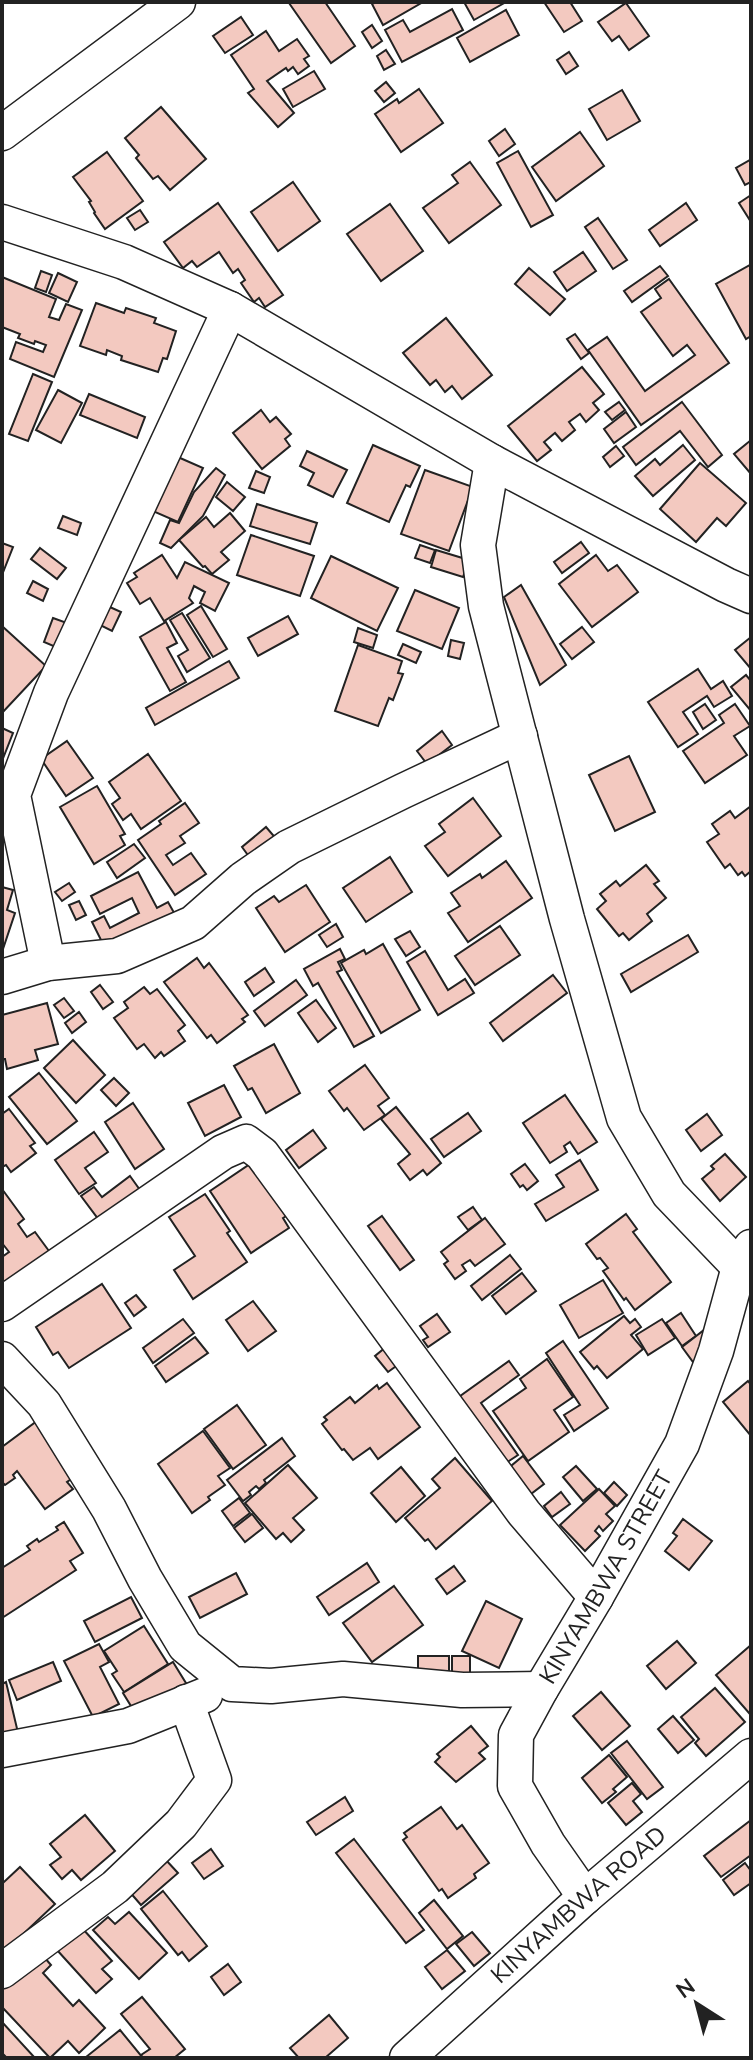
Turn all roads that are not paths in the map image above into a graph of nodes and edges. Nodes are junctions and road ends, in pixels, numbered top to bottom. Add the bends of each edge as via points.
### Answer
1 (169, 5) edge
2 (2, 133) edge
3 (2, 222) edge
4 (230, 309) junction
5 (492, 462) junction
6 (751, 596) edge
7 (520, 736) junction
8 (48, 963) junction
9 (2, 977) edge
10 (745, 1256) edge
11 (2, 1304) edge
12 (2, 1359) edge
13 (596, 1597) junction
14 (232, 1684) junction
15 (541, 1689) junction
16 (186, 1702) junction
17 (2, 1750) edge
18 (751, 1756) edge
19 (585, 1897) junction
20 (2, 1971) edge
21 (407, 2058) edge

1 - 2 street
3 - 4 street via 124,262
4 - 5 street
4 - 8 street via 51,693 13,795
5 - 6 street
5 - 7 street via 478,545 486,606
7 - 8 street via 289,847 193,923 117,956
7 - 10 street via 624,1118 669,1194
8 - 9 street
10 - 13 street, KINYAMBWA STREET via 682,1444
11 - 13 street via 223,1152 246,1142 262,1154 524,1513
12 - 14 street via 44,1404 185,1646
13 - 15 street, KINYAMBWA STREET
14 - 15 street via 343,1679 462,1690
14 - 16 street
15 - 19 street, KINYAMBWA STREET via 516,1735 515,1786
16 - 17 street via 128,1726
16 - 20 street via 214,1780 181,1824 115,1887
18 - 19 street, KINYAMBWA ROAD
19 - 21 street, KINYAMBWA ROAD

